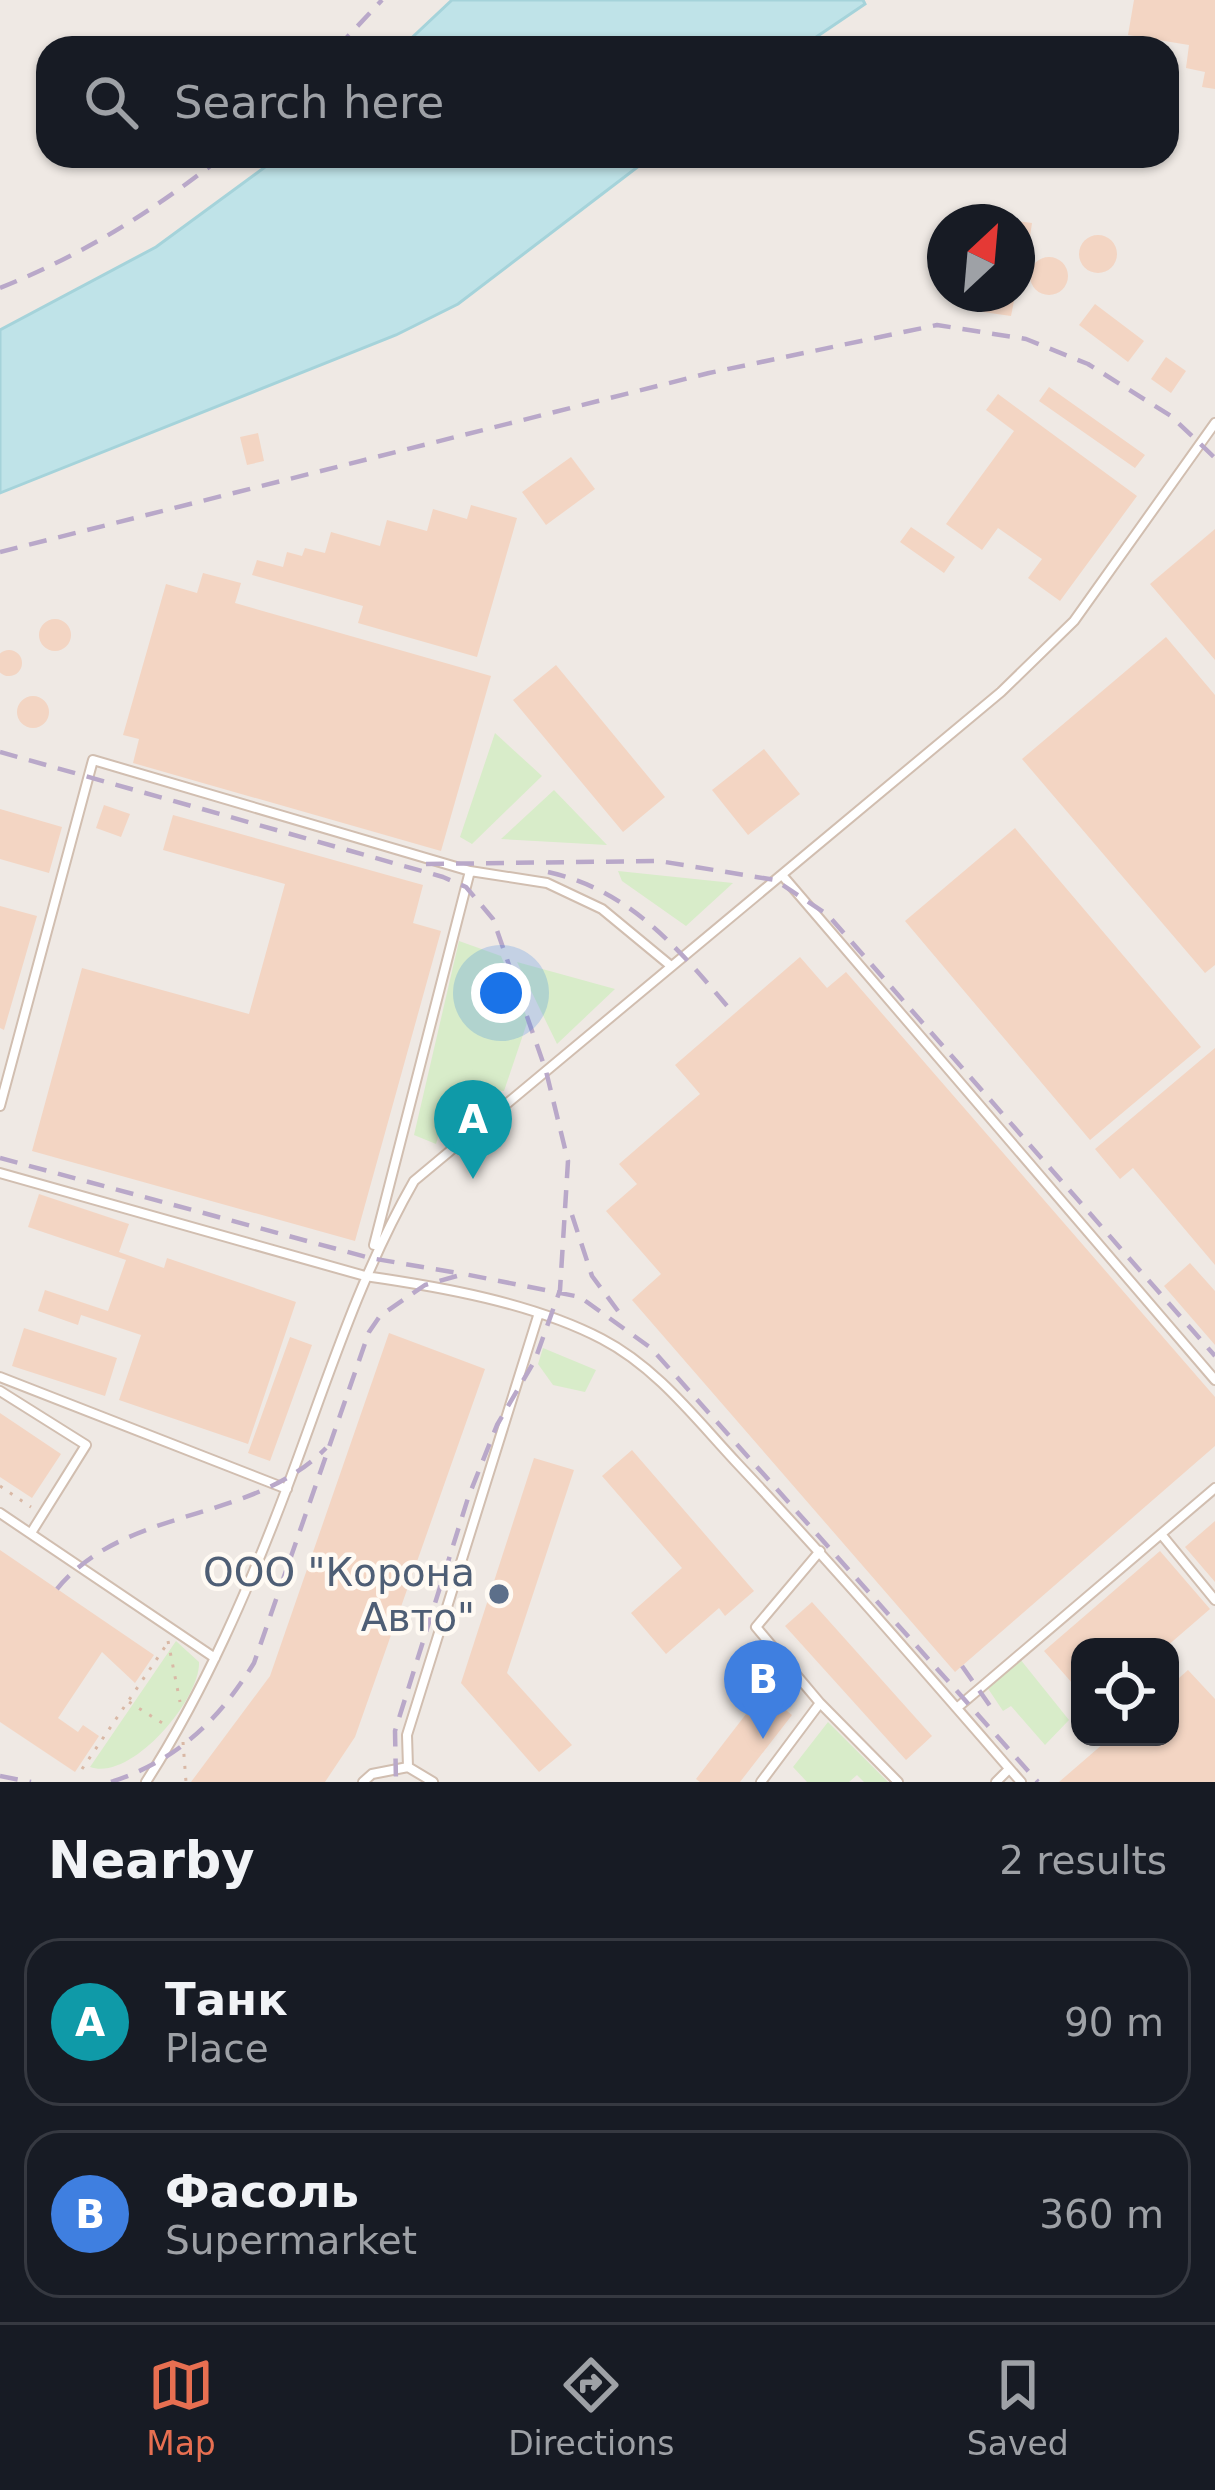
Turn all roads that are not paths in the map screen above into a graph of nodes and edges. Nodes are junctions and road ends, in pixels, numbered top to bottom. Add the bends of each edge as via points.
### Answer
1 (1213, 430) edge
2 (470, 872) junction
3 (782, 875) junction
4 (671, 967) junction
5 (0, 1106) edge
6 (0, 1173) edge
7 (370, 1258) junction
8 (365, 1276) junction
9 (538, 1316) junction
10 (0, 1377) edge
11 (1215, 1380) edge
12 (0, 1391) edge
13 (1215, 1488) edge
14 (287, 1489) junction
15 (0, 1513) edge
16 (31, 1533) junction
17 (1161, 1534) junction
18 (820, 1551) junction
19 (1215, 1600) edge
20 (214, 1658) junction
21 (820, 1703) junction
22 (958, 1707) junction
23 (408, 1767) junction
24 (1009, 1769) junction
25 (146, 1782) edge
26 (363, 1782) edge
27 (433, 1782) edge
28 (761, 1782) edge
29 (898, 1782) edge
30 (995, 1782) edge
31 (1021, 1782) edge

1 - 3 lane via 1074,621
2 - 4 lane via 577,895
2 - 5 lane via 93,760
2 - 7 lane
3 - 4 lane
3 - 11 lane
4 - 7 lane via 414,1180
6 - 8 lane
7 - 8 lane
8 - 9 lane
8 - 14 lane
9 - 18 lane via 602,1338 647,1368
9 - 23 lane via 407,1735
10 - 14 lane
12 - 16 lane via 86,1445
13 - 17 lane
14 - 20 lane
15 - 16 lane
16 - 20 lane
17 - 19 lane
17 - 22 lane
18 - 21 lane via 756,1627
18 - 22 lane
20 - 25 lane
21 - 28 lane
21 - 29 lane
22 - 24 lane
23 - 26 lane
23 - 27 lane
24 - 30 lane
24 - 31 lane

